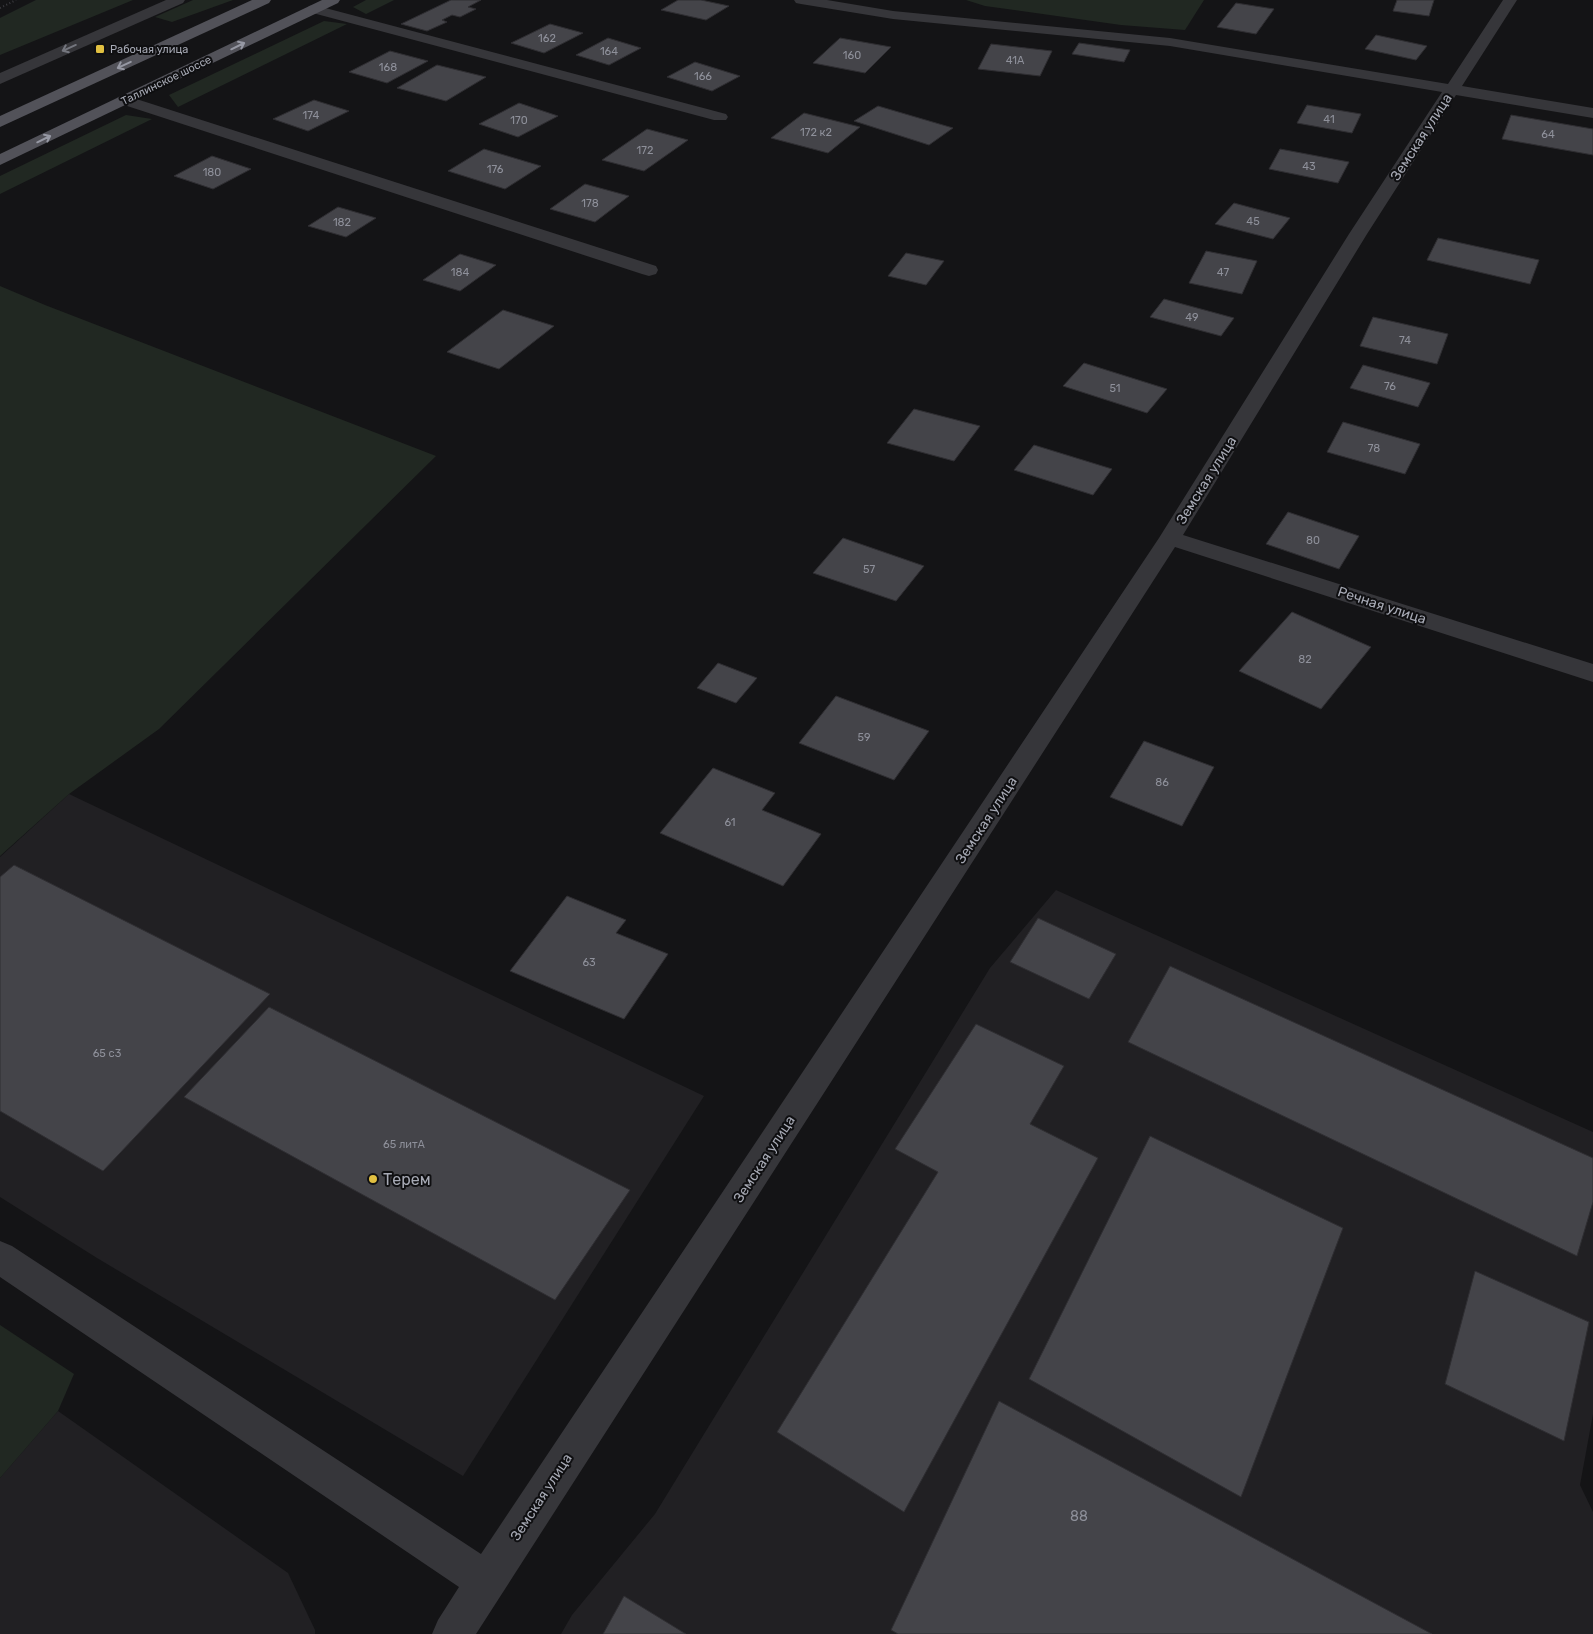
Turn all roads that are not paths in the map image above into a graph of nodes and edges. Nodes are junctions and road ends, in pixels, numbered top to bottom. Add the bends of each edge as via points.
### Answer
1 (178, 0) edge
2 (264, 0) edge
3 (333, 0) edge
4 (801, 0) edge
5 (1510, 0) edge
6 (314, 9) junction
7 (0, 79) edge
8 (1452, 88) junction
9 (124, 100) junction
10 (1593, 113) edge
11 (720, 117) dead end
12 (0, 122) edge
13 (0, 160) edge
14 (649, 270) dead end
15 (1170, 538) junction
16 (1593, 673) edge
17 (0, 1257) edge
18 (486, 1582) junction
19 (452, 1634) edge

1 -> 7 street
2 -> 12 main road
3 - 6 main road, Таллинское шоссе
4 - 8 street via 893,15 1170,42
5 - 8 street, Земская улица
9 -> 6 main road, Таллинское шоссе
6 - 11 street
8 - 10 street
8 - 15 street, Земская улица
13 -> 9 main road, Таллинское шоссе
9 - 14 street
15 - 16 street, Речная улица
15 - 18 street, Земская улица
17 - 18 street
18 - 19 street, Земская улица

